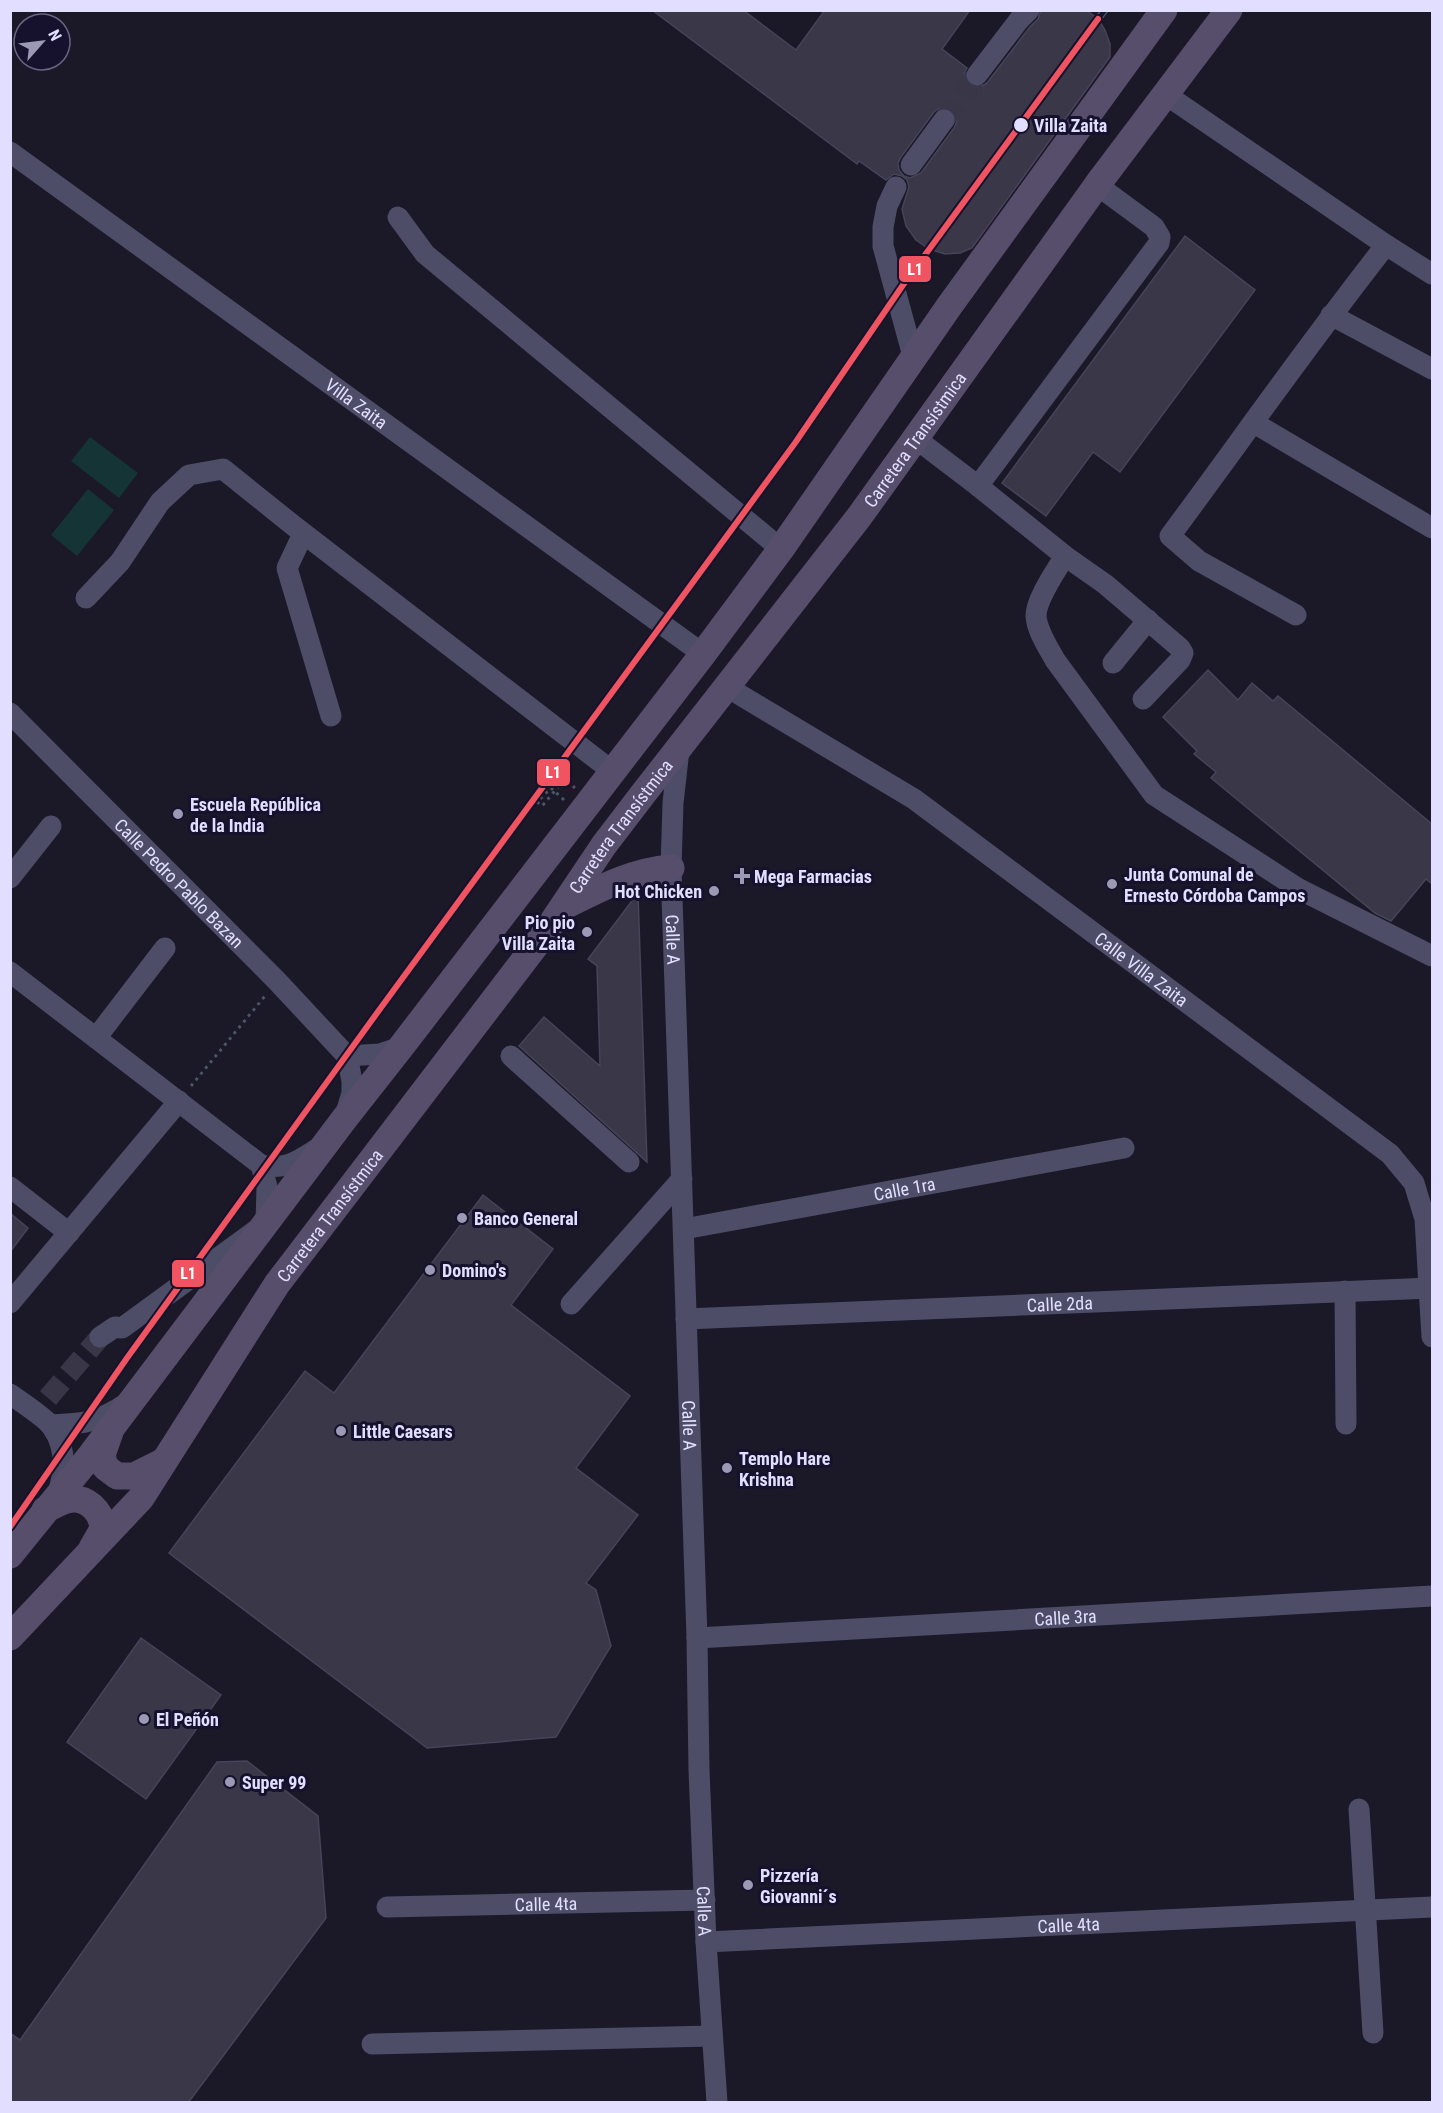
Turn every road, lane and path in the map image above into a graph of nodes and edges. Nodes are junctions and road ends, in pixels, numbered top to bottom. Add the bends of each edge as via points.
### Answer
1 (1029, 10) edge
2 (1229, 10) edge
3 (1159, 11) edge
4 (977, 75) tunnel mouth
5 (1165, 94) junction
6 (944, 120) tunnel mouth
7 (10, 152) edge
8 (911, 165) dead end
9 (1097, 185) junction
10 (896, 187) dead end
11 (398, 217) dead end
12 (1386, 245) junction
13 (1432, 274) edge
14 (1331, 315) junction
15 (913, 357) junction
16 (1432, 369) edge
17 (1254, 423) junction
18 (915, 438) junction
19 (978, 486) junction
20 (1432, 528) edge
21 (303, 534) junction
22 (781, 549) junction
23 (1065, 556) junction
24 (86, 598) dead end
25 (1296, 615) dead end
26 (1148, 620) junction
27 (703, 654) junction
28 (1113, 663) dead end
29 (727, 687) junction
30 (1143, 699) dead end
31 (10, 713) edge
32 (331, 716) dead end
33 (679, 750) junction
34 (612, 771) junction
35 (565, 779) dead end
36 (551, 788) dead end
37 (51, 826) dead end
38 (671, 868) junction
39 (10, 878) edge
40 (564, 907) junction
41 (165, 948) dead end
42 (1432, 956) edge
43 (10, 972) edge
44 (277, 981) junction
45 (96, 1038) junction
46 (401, 1047) junction
47 (347, 1056) junction
48 (511, 1056) dead end
49 (179, 1101) junction
50 (345, 1118) junction
51 (325, 1145) junction
52 (1124, 1149) dead end
53 (629, 1162) dead end
54 (261, 1165) junction
55 (682, 1179) junction
56 (10, 1186) edge
57 (266, 1223) junction
58 (684, 1230) junction
59 (69, 1233) junction
60 (1431, 1288) junction
61 (1346, 1292) junction
62 (10, 1303) edge
63 (571, 1304) dead end
64 (686, 1319) junction
65 (100, 1337) tunnel mouth
66 (1432, 1337) edge
67 (10, 1394) edge
68 (133, 1399) junction
69 (45, 1412) junction
70 (1346, 1424) dead end
71 (111, 1428) junction
72 (164, 1461) junction
73 (50, 1505) junction
74 (92, 1549) junction
75 (10, 1555) edge
76 (1432, 1596) edge
77 (10, 1637) edge
78 (697, 1638) junction
79 (1359, 1809) dead end
80 (705, 1900) junction
81 (387, 1907) dead end
82 (1432, 1908) edge
83 (1366, 1910) junction
84 (706, 1942) junction
85 (1374, 2033) dead end
86 (712, 2036) junction
87 (372, 2044) dead end
88 (717, 2103) edge

1 - 4 street
2 - 5 main road, Carretera Transístmica
3 - 15 main road
5 - 9 main road, Carretera Transístmica
5 - 12 street
6 - 8 street
7 - 27 street, Villa Zaita
9 - 18 main road, Carretera Transístmica
9 - 19 street via 1154,226 1159,243
10 - 15 street via 887,206 883,246
11 - 22 street via 425,254
12 - 13 street
12 - 14 street
14 - 16 street
14 - 17 street
15 - 22 main road
17 - 20 street
17 - 25 street via 1170,536 1199,561
18 - 19 street
18 - 29 main road, Carretera Transístmica
19 - 23 street
21 - 24 street via 224,469 189,476 160,502 120,562
21 - 32 street via 287,567
21 - 34 street
22 - 27 main road
23 - 26 street
23 - 42 street via 1041,597 1036,615 1042,636 1055,660 1154,795 1299,889
26 - 28 street
26 - 30 street via 1180,648 1183,657
27 - 34 main road
29 - 33 main road, Carretera Transístmica
29 - 60 street, Calle Villa Zaita via 914,799 1390,1154 1414,1183 1425,1219
31 - 44 street, Calle Pedro Pablo Bazan
33 - 38 street, Calle A
33 - 40 main road, Carretera Transístmica via 604,845
34 - 46 main road
35 - 36 path via 542,806 537,802
37 - 39 street
38 - 40 main road via 617,880
38 - 55 street, Calle A
40 - 72 main road, Carretera Transístmica via 277,1284
41 - 45 street
43 - 45 street
44 - 47 street, Calle Pedro Pablo Bazan
44 - 49 path
45 - 49 street
46 - 47 street via 380,1054
46 - 50 main road
47 - 50 street via 352,1093
48 - 53 street
49 - 54 street
49 - 59 street
50 - 51 main road
51 - 54 street via 287,1167
51 - 57 main road
52 - 58 street, Calle 1ra
54 - 57 street via 267,1187
55 - 58 street, Calle A
55 - 63 street
56 - 59 street
57 - 65 street via 122,1328 115,1327
57 - 68 main road
58 - 64 street, Calle A
59 - 62 street
60 - 61 street, Calle 2da
60 - 66 street, Calle Villa Zaita
61 - 64 street, Calle 2da
61 - 70 street
64 - 78 street, Calle A
67 - 69 street
68 - 69 street via 108,1415 81,1424
68 - 71 main road
69 - 73 street via 64,1461 62,1481
71 - 72 main road via 102,1455 105,1467 117,1476 134,1476
71 - 73 main road
72 - 74 main road, Carretera Transístmica via 141,1498
73 - 74 main road via 68,1499 90,1504 103,1529
73 - 75 main road
74 - 77 main road, Carretera Transístmica
76 - 78 street, Calle 3ra
78 - 80 street, Calle A
79 - 83 street
80 - 81 street, Calle 4ta
80 - 84 street, Calle A
82 - 83 street, Calle 4ta
83 - 84 street, Calle 4ta
83 - 85 street
84 - 86 street, Calle A
86 - 87 street
86 - 88 street, Calle A

